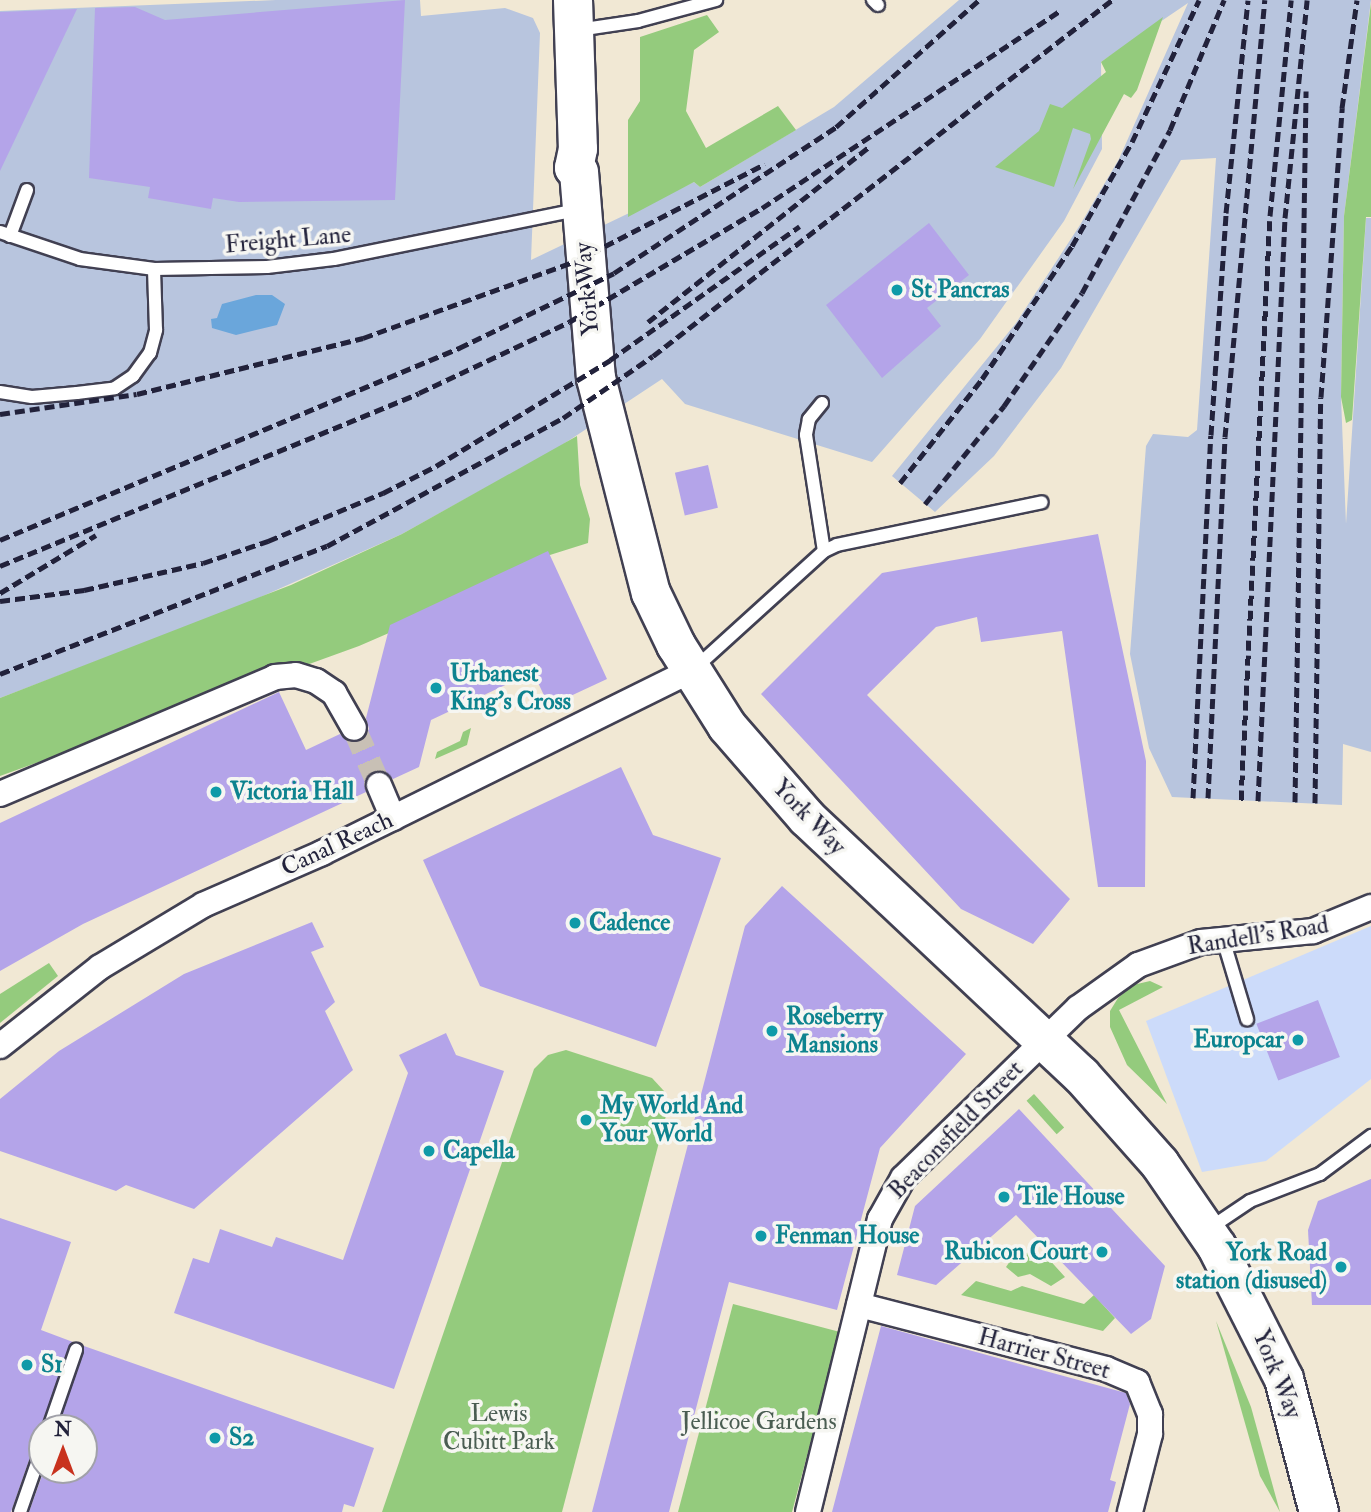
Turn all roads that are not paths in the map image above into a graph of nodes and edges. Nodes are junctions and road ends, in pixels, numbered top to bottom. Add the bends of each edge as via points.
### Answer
1 (716, 0) edge
2 (574, 15) edge
3 (27, 190) dead end
4 (580, 210) junction
5 (5, 234) edge
6 (154, 269) junction
7 (0, 392) edge
8 (822, 403) dead end
9 (1042, 502) dead end
10 (824, 551) junction
11 (691, 671) junction
12 (354, 727) tunnel mouth
13 (379, 785) tunnel mouth
14 (0, 794) edge
15 (393, 818) junction
16 (1371, 906) edge
17 (1223, 939) junction
18 (1247, 1019) dead end
19 (1045, 1040) junction
20 (0, 1046) edge
21 (1371, 1136) edge
22 (1207, 1230) junction
23 (859, 1305) junction
24 (76, 1350) dead end
25 (54, 1414) edge
26 (30, 1484) edge
27 (20, 1512) edge
28 (808, 1512) edge
29 (1130, 1512) edge
30 (1319, 1512) edge

1 - 2 lane via 638,21
2 - 4 main road, York Way via 578,149 574,168 579,172
3 - 5 lane
4 - 6 lane, Freight Lane via 334,259 267,267
4 - 11 main road, York Way via 591,338 606,422 651,593
5 - 6 lane, Freight Lane via 80,259
6 - 7 lane via 156,330 150,353 133,376 115,388 77,393 32,397
8 - 10 lane via 809,419 806,435
9 - 10 lane
10 - 11 lane
11 - 15 street, Canal Reach
11 - 19 main road, York Way via 745,749 807,818
12 - 14 street via 334,693 316,681 296,675 275,677
13 - 15 street
15 - 20 street, Canal Reach via 203,905 145,938
16 - 17 street, Randell's Road via 1313,931
17 - 18 lane
17 - 19 street, Randell's Road via 1180,948 1138,965 1107,983
19 - 22 main road, York Way via 1143,1143
19 - 23 street, Beaconsfield Street via 894,1188 880,1219
21 - 22 lane via 1320,1174 1250,1201
22 - 30 main road, York Way via 1284,1379
23 - 28 street, Beaconsfield Street
23 - 29 street, Harrier Street via 1058,1355 1137,1382 1150,1414 1150,1434
24 - 25 lane
26 - 27 lane

